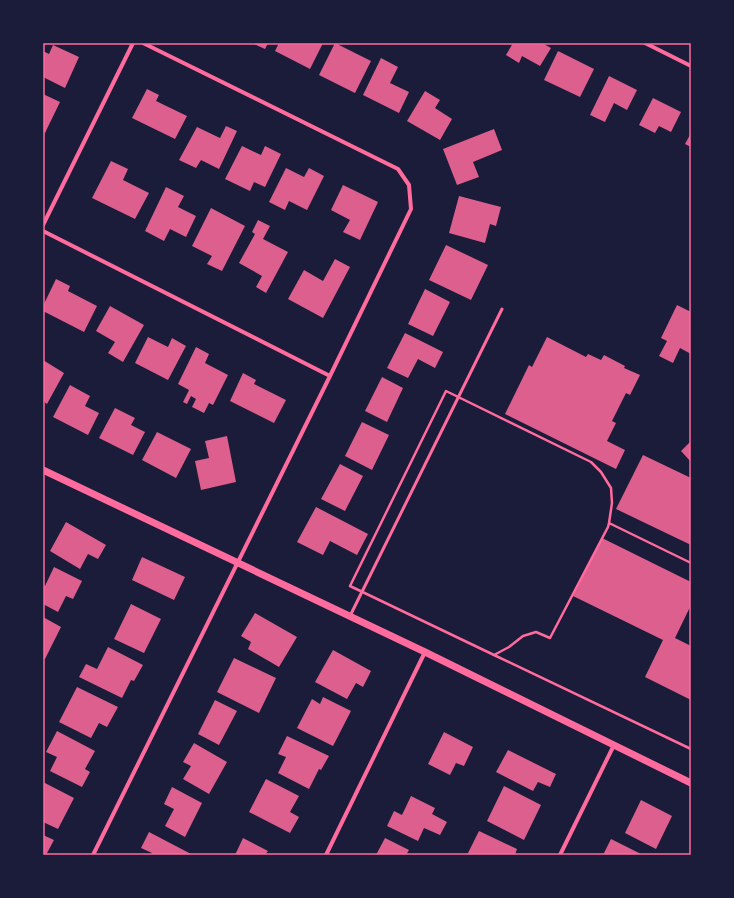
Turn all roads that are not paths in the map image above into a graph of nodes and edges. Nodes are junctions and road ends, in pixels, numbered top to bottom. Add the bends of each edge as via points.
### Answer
1 (133, 43) edge
2 (143, 43) edge
3 (645, 43) edge
4 (691, 66) edge
5 (43, 225) edge
6 (43, 231) edge
7 (502, 309) dead end
8 (330, 376) junction
9 (44, 472) edge
10 (238, 562) junction
11 (350, 616) junction
12 (425, 652) junction
13 (614, 746) junction
14 (691, 783) edge
15 (93, 855) edge
16 (326, 855) edge
17 (560, 855) edge

1 - 5 street
2 - 8 street via 398,169 409,185 411,209
3 - 4 street
6 - 8 street
7 - 11 lane
8 - 10 street
9 - 10 street
10 - 11 street
10 - 15 street
11 - 12 street
12 - 13 street
12 - 16 street
13 - 14 street
13 - 17 street

